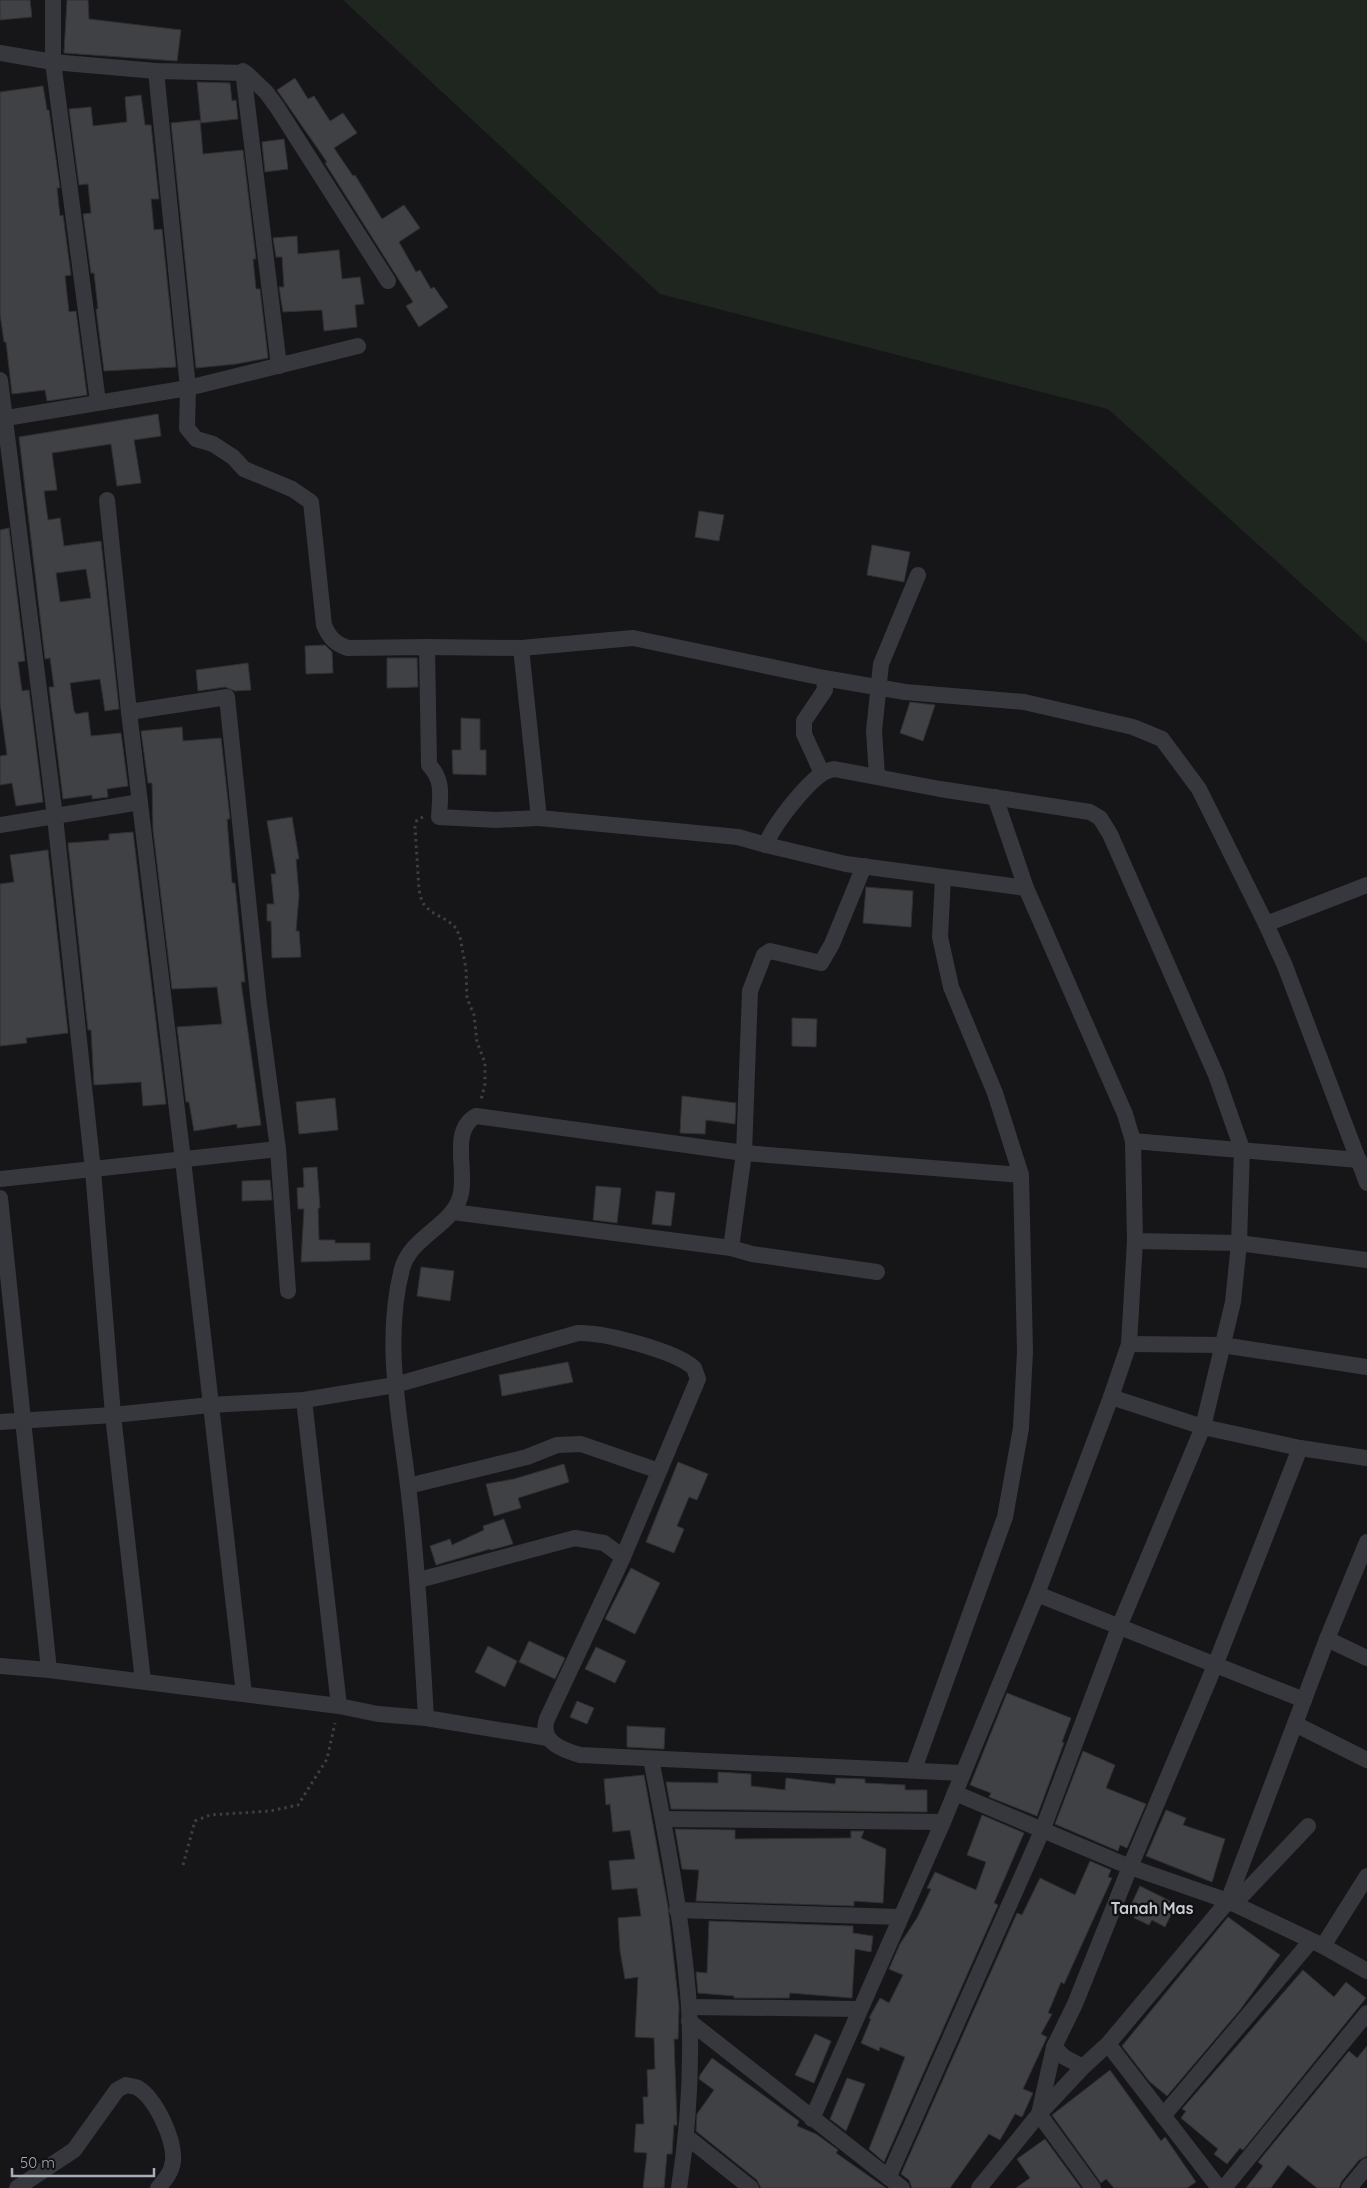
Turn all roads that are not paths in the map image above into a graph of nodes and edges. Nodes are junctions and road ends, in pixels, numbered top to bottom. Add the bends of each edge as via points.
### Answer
1 (53, 0) edge
2 (0, 53) edge
3 (54, 62) junction
4 (156, 70) junction
5 (243, 71) junction
6 (388, 281) dead end
7 (358, 346) dead end
8 (279, 366) junction
9 (0, 380) edge
10 (188, 388) junction
11 (98, 402) junction
12 (2, 418) edge
13 (106, 500) dead end
14 (918, 575) dead end
15 (427, 646) junction
16 (522, 648) junction
17 (824, 678) junction
18 (879, 686) junction
19 (128, 712) junction
20 (824, 772) junction
21 (877, 776) junction
22 (995, 797) junction
23 (140, 802) junction
24 (55, 817) junction
25 (539, 818) junction
26 (0, 826) edge
27 (766, 845) junction
28 (864, 866) junction
29 (943, 877) junction
30 (1367, 885) edge
31 (1026, 888) junction
32 (1266, 924) junction
33 (1133, 1141) junction
34 (1242, 1149) junction
35 (278, 1150) junction
36 (744, 1154) junction
37 (183, 1160) junction
38 (1359, 1160) junction
39 (93, 1170) junction
40 (1021, 1176) junction
41 (0, 1179) edge
42 (1367, 1183) edge
43 (0, 1198) edge
44 (453, 1212) junction
45 (1135, 1241) junction
46 (1239, 1243) junction
47 (730, 1248) junction
48 (1367, 1260) edge
49 (877, 1272) dead end
50 (288, 1291) dead end
51 (1129, 1344) junction
52 (1222, 1345) junction
53 (1367, 1368) edge
54 (395, 1384) junction
55 (1111, 1396) junction
56 (304, 1400) junction
57 (210, 1405) junction
58 (114, 1415) junction
59 (25, 1421) junction
60 (0, 1422) edge
61 (1203, 1427) junction
62 (1300, 1448) junction
63 (1367, 1458) edge
64 (659, 1471) junction
65 (408, 1486) junction
66 (1366, 1548) edge
67 (623, 1557) junction
68 (419, 1580) junction
69 (1037, 1594) junction
70 (1120, 1627) junction
71 (1327, 1639) junction
72 (1367, 1658) edge
73 (1216, 1664) junction
74 (0, 1666) edge
75 (49, 1670) junction
76 (143, 1681) junction
77 (244, 1694) junction
78 (1304, 1700) junction
79 (339, 1706) junction
80 (426, 1718) junction
81 (1295, 1724) junction
82 (548, 1738) junction
83 (651, 1759) junction
84 (1367, 1760) edge
85 (914, 1769) junction
86 (962, 1773) junction
87 (955, 1792) junction
88 (663, 1818) junction
89 (943, 1822) junction
90 (1308, 1826) dead end
91 (1042, 1831) junction
92 (1130, 1866) junction
93 (1367, 1876) edge
94 (1231, 1902) junction
95 (677, 1910) junction
96 (900, 1917) junction
97 (1316, 1944) junction
98 (1367, 1971) edge
99 (859, 2009) junction
100 (1367, 2013) edge
101 (689, 2014) junction
102 (1108, 2044) junction
103 (1054, 2047) junction
104 (1083, 2067) junction
105 (1040, 2114) junction
106 (1163, 2116) junction
107 (812, 2119) junction
108 (687, 2136) junction
109 (1367, 2166) edge
110 (889, 2176) junction
111 (17, 2188) edge
112 (158, 2188) edge
113 (679, 2188) edge
114 (751, 2188) edge
115 (902, 2188) edge
116 (979, 2188) edge
117 (1092, 2188) edge
118 (1219, 2188) edge
119 (1224, 2188) edge
120 (1349, 2188) edge

1 - 3 street
2 - 3 street
3 - 4 street
3 - 11 street
4 - 5 street
4 - 10 street
5 - 6 street via 258,83 277,107
5 - 8 street
7 - 8 street
8 - 10 street
9 - 12 street
10 - 11 street
10 - 15 street via 187,428 196,440 213,444 244,469 292,489 311,502 324,625 329,636 348,648
11 - 12 street
12 - 24 street
13 - 19 street
14 - 18 street via 881,664
15 - 16 street
15 - 25 street via 429,765 440,785 439,818
16 - 17 street via 633,638
16 - 25 street
17 - 18 street
17 - 20 street via 825,690 804,720 804,734
18 - 21 street via 874,732
18 - 32 street via 905,692 1024,702 1133,727 1162,738 1199,789
19 - 23 street
19 - 35 street via 227,697 259,1005
20 - 21 street via 834,769
20 - 27 street via 770,833
21 - 22 street via 940,790
22 - 31 street
22 - 34 street via 1090,812 1105,823 1216,1075
23 - 24 street
23 - 37 street
24 - 26 street
24 - 39 street
25 - 27 street via 738,837
27 - 28 street
28 - 29 street
28 - 36 street via 832,944 821,962 770,951 761,961 750,991
29 - 31 street
29 - 40 street via 940,937 951,987 995,1093
30 - 32 street
31 - 33 street via 1125,1114
32 - 38 street
33 - 34 street
33 - 45 street
34 - 38 street
34 - 46 street
35 - 37 street
35 - 50 street
36 - 40 street
36 - 44 street via 476,1116 463,1130 462,1188
36 - 47 street
37 - 39 street
37 - 57 street
38 - 42 street
39 - 41 street
39 - 58 street
40 - 85 street via 1025,1352 1021,1428 1005,1517
43 - 59 street
44 - 47 street
44 - 54 street via 417,1243 402,1267 394,1321
45 - 46 street
45 - 51 street
46 - 48 street
46 - 52 street via 1233,1302
47 - 49 street
51 - 52 street
51 - 55 street
52 - 53 street
52 - 61 street
54 - 56 street
54 - 64 street via 578,1334 605,1335 662,1353 689,1363 697,1372 698,1379
54 - 65 street
55 - 61 street
55 - 69 street
56 - 57 street
56 - 79 street
57 - 58 street
57 - 77 street
58 - 59 street
58 - 76 street
59 - 60 street
59 - 75 street
61 - 62 street
61 - 70 street
62 - 63 street
62 - 73 street
64 - 65 street via 581,1444 565,1445
64 - 67 street
65 - 68 street
66 - 71 street
67 - 68 street via 604,1543 575,1538
67 - 82 street via 547,1719 545,1729
68 - 80 street
69 - 70 street
69 - 86 street
70 - 73 street
70 - 91 street
71 - 72 street
71 - 78 street
73 - 78 street
73 - 92 street
74 - 75 street
75 - 76 street
76 - 77 street
77 - 79 street
78 - 81 street
79 - 80 street
80 - 82 street
81 - 84 street
81 - 94 street
82 - 83 street via 557,1747 580,1755
83 - 85 street
83 - 88 street
85 - 86 street
86 - 87 street
87 - 89 street
87 - 91 street
88 - 89 street
88 - 95 street
89 - 96 street
90 - 94 street
91 - 92 street
91 - 110 street
92 - 94 street
92 - 103 street via 1075,2004
93 - 97 street
94 - 97 street
94 - 102 street
95 - 96 street
95 - 101 street
96 - 99 street
97 - 98 street
97 - 106 street
99 - 101 street
99 - 107 street
100 - 119 street
101 - 107 street
101 - 108 street
102 - 104 street
102 - 106 street
103 - 104 street via 1064,2057
103 - 105 street
104 - 105 street
105 - 116 street
105 - 117 street
106 - 118 street
107 - 110 street
108 - 113 street
108 - 114 street
109 - 120 street
110 - 115 street
111 - 112 street via 74,2150 117,2090 126,2085 138,2088 152,2103 170,2139 173,2161 168,2178

